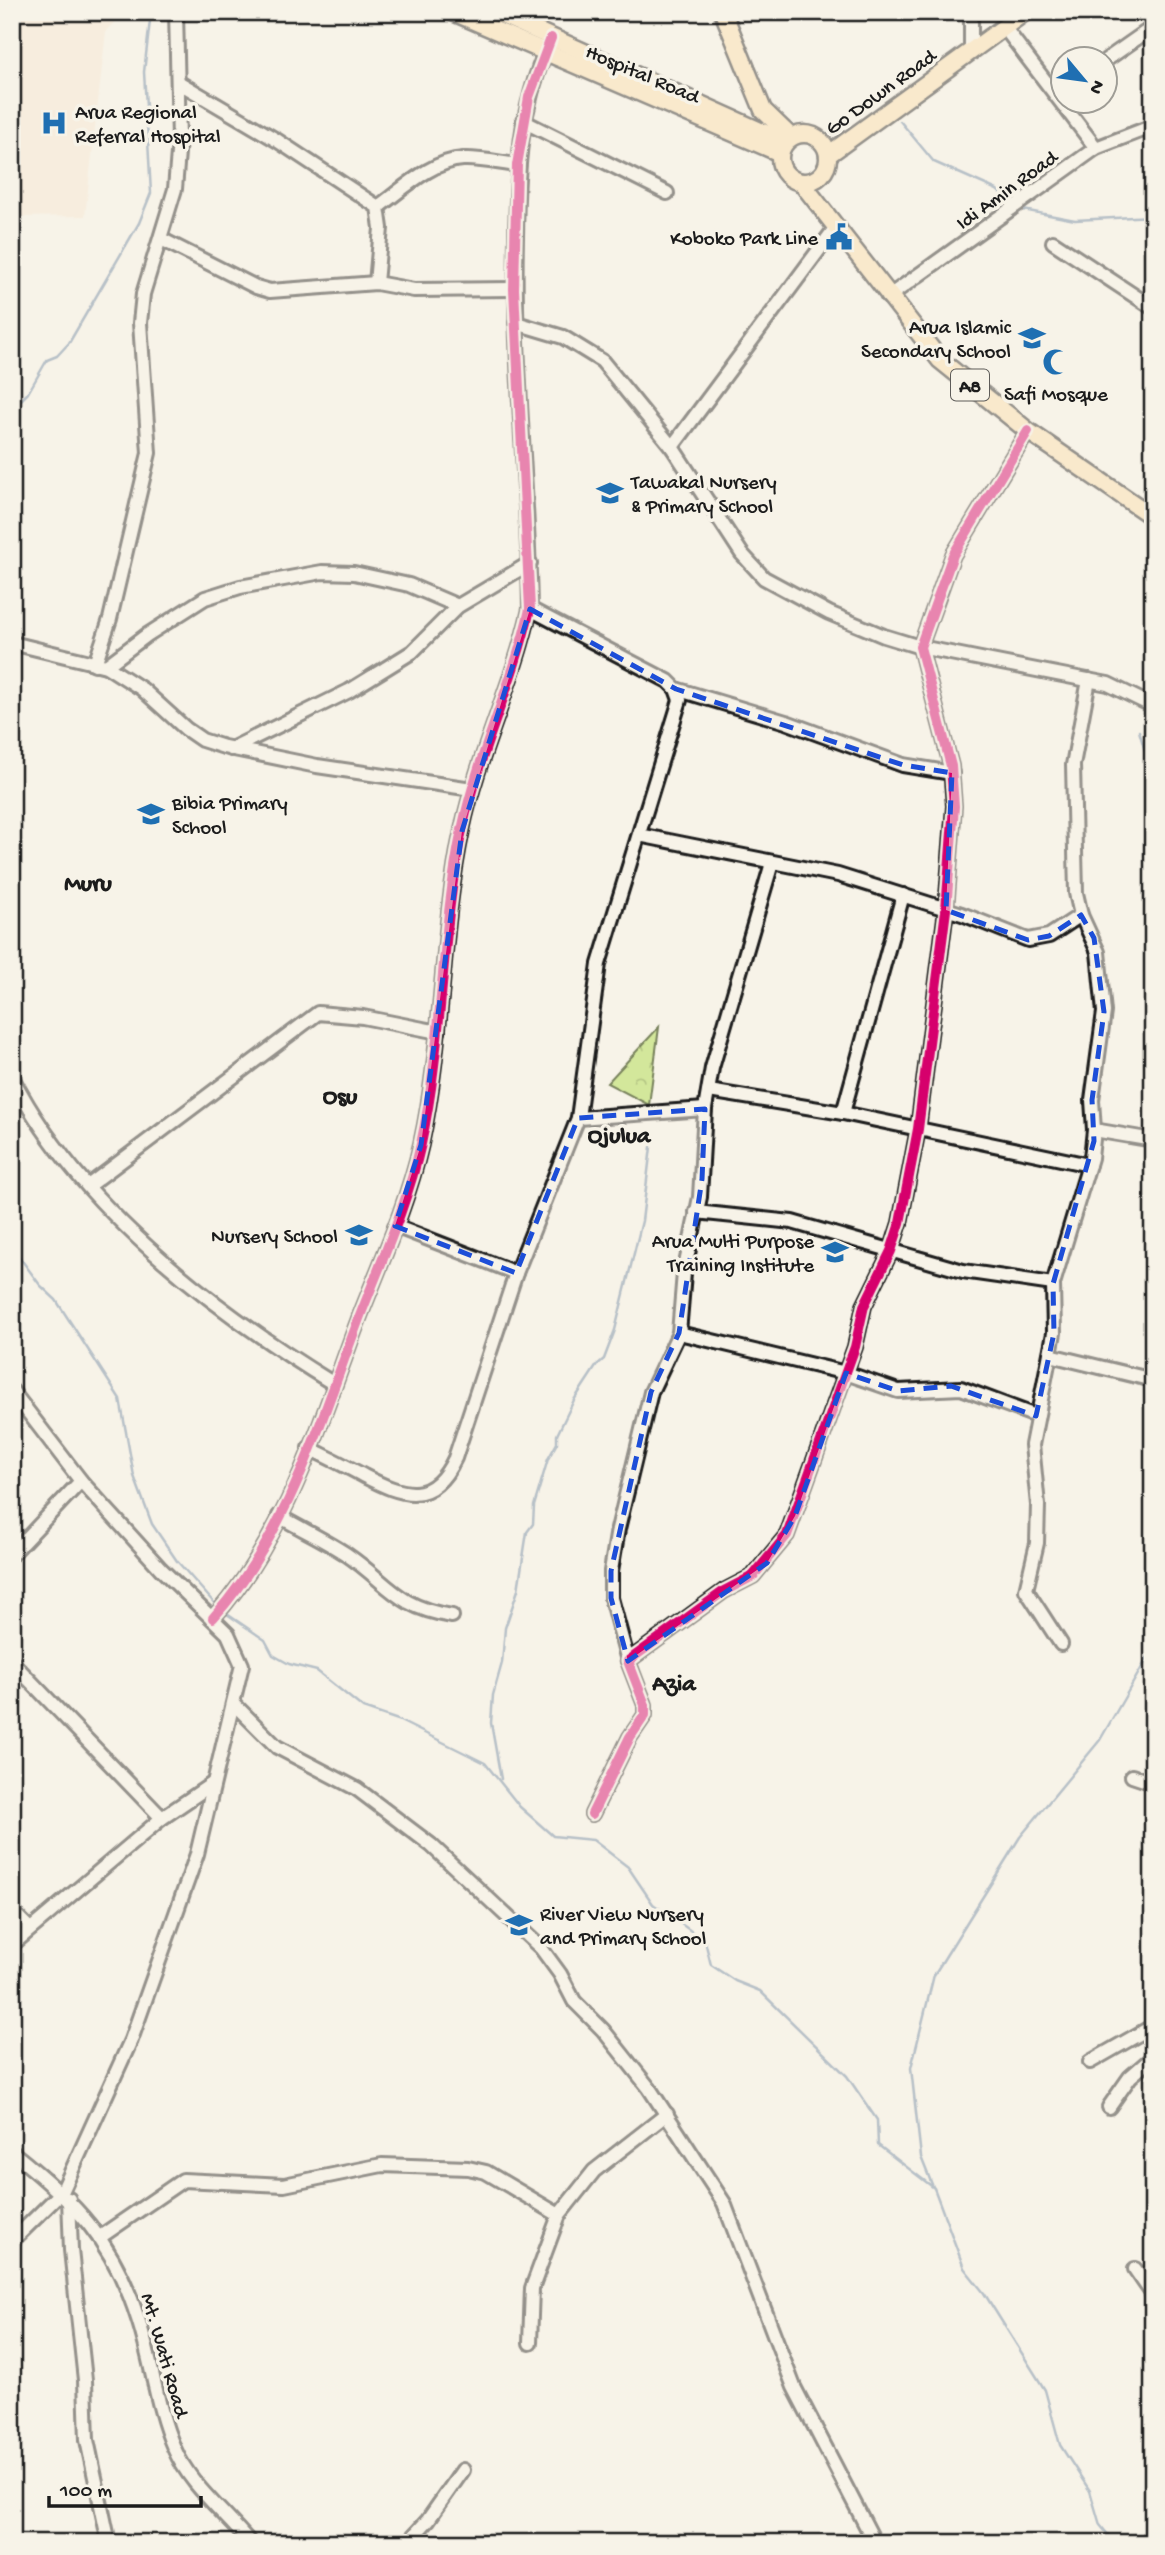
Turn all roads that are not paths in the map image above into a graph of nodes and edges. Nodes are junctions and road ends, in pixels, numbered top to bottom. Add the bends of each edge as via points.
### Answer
1 (176, 12) edge
2 (453, 12) edge
3 (495, 12) edge
4 (723, 12) edge
5 (971, 12) edge
6 (1025, 12) edge
7 (1004, 27) junction
8 (1153, 27) edge
9 (551, 38) junction
10 (971, 50) junction
11 (1120, 50) edge
12 (544, 54) junction
13 (1050, 81) edge
14 (178, 82) junction
15 (1075, 116) edge
16 (523, 121) junction
17 (1153, 126) edge
18 (785, 144) junction
19 (1096, 148) junction
20 (828, 155) junction
21 (517, 165) junction
22 (821, 175) junction
23 (801, 182) junction
24 (667, 192) dead end
25 (378, 207) junction
26 (825, 212) junction
27 (836, 227) junction
28 (161, 239) junction
29 (1053, 242) dead end
30 (376, 283) junction
31 (514, 289) junction
32 (888, 297) junction
33 (1153, 308) edge
34 (516, 323) junction
35 (1028, 432) junction
36 (672, 447) junction
37 (1153, 517) edge
38 (530, 563) junction
39 (458, 606) junction
40 (530, 609) junction
41 (12, 643) edge
42 (920, 647) junction
43 (100, 665) junction
44 (1089, 680) junction
45 (676, 689) junction
46 (1153, 706) edge
47 (232, 749) junction
48 (952, 773) junction
49 (472, 789) junction
50 (639, 835) junction
51 (772, 863) junction
52 (903, 895) junction
53 (946, 910) junction
54 (1081, 915) junction
55 (438, 1032) junction
56 (12, 1077) edge
57 (709, 1091) junction
58 (705, 1110) junction
59 (843, 1113) junction
60 (578, 1118) junction
61 (918, 1129) junction
62 (1094, 1130) junction
63 (1153, 1139) edge
64 (1089, 1165) junction
65 (88, 1186) junction
66 (696, 1212) junction
67 (395, 1226) junction
68 (891, 1251) junction
69 (516, 1273) junction
70 (1053, 1284) junction
71 (679, 1333) junction
72 (1050, 1355) junction
73 (846, 1373) junction
74 (1153, 1380) edge
75 (334, 1384) junction
76 (12, 1391) edge
77 (1036, 1416) junction
78 (309, 1448) junction
79 (81, 1481) junction
80 (279, 1516) junction
81 (12, 1554) edge
82 (452, 1616) dead end
83 (213, 1618) junction
84 (1062, 1644) dead end
85 (628, 1661) junction
86 (12, 1662) edge
87 (234, 1704) junction
88 (1132, 1776) dead end
89 (1153, 1783) edge
90 (212, 1784) junction
91 (592, 1814) dead end
92 (162, 1818) junction
93 (12, 1911) edge
94 (30, 1930) junction
95 (12, 1945) edge
96 (1153, 2026) edge
97 (1153, 2057) edge
98 (1090, 2063) dead end
99 (1109, 2108) dead end
100 (667, 2114) junction
101 (12, 2152) edge
102 (66, 2195) junction
103 (559, 2215) junction
104 (100, 2237) junction
105 (12, 2241) edge
106 (1135, 2269) dead end
107 (1153, 2295) edge
108 (530, 2343) dead end
109 (463, 2470) dead end
110 (109, 2543) edge
111 (250, 2543) edge
112 (407, 2543) edge
113 (875, 2543) edge

1 - 14 street
2 - 12 main road, Hospital Road
3 - 9 main road, Hospital Road
4 - 18 main road via 763,110
5 - 10 street
6 - 7 main road, Go Down Road
7 - 10 main road, Go Down Road
7 - 13 street
8 - 11 street
9 - 12 street
9 - 18 main road, Hospital Road
10 - 20 main road, Go Down Road
12 - 16 street
12 - 18 main road, Hospital Road
14 - 25 street
14 - 28 street via 175,189
15 - 19 street
16 - 21 street
16 - 24 street
17 - 19 street, Idi Amin Road
18 - 20 main road via 800,133 819,138
18 - 23 main road via 784,172
19 - 32 street, Idi Amin Road
20 - 22 main road
21 - 25 street via 450,161
21 - 31 street
22 - 23 main road
22 - 26 main road
23 - 26 main road
25 - 30 street via 381,228
26 - 27 main road, A8
27 - 32 main road, A8
27 - 36 street
28 - 30 street via 263,289
28 - 43 street via 143,294 140,323 148,428 146,474
29 - 33 street
30 - 31 street via 414,290
31 - 34 street
32 - 35 main road, A8 via 940,360
34 - 36 street via 563,337 602,361
34 - 38 street
35 - 37 main road, A8
35 - 42 street via 953,555
36 - 42 street via 742,554 764,578 829,613
38 - 39 street
38 - 40 street
39 - 43 street via 409,585 354,573 323,572 205,598
39 - 47 street via 412,652 349,691
40 - 45 street
40 - 49 street via 520,654
41 - 43 street
42 - 44 street
42 - 48 street
43 - 47 street via 142,689 202,740
44 - 46 street via 1123,690
44 - 54 street via 1072,785
45 - 48 street via 786,722 903,765
45 - 50 street via 678,707
47 - 49 street
48 - 53 street
49 - 55 street via 448,915
50 - 51 street
50 - 60 street via 599,964
51 - 52 street via 838,875
51 - 57 street via 717,1042
52 - 53 street
52 - 59 street
53 - 54 street via 1028,940 1049,936
53 - 61 street
54 - 62 street via 1098,952 1104,1012 1092,1100
55 - 65 street via 318,1013
55 - 67 street via 421,1144
56 - 65 street via 38,1123
57 - 58 street
57 - 59 street
58 - 60 street
58 - 66 street
59 - 61 street
60 - 69 street
61 - 64 street
61 - 68 street
62 - 63 street
62 - 64 street
64 - 70 street
65 - 75 street via 143,1241 257,1335
66 - 68 street via 792,1222
66 - 71 street
67 - 69 street
67 - 75 street
68 - 70 street via 963,1271
68 - 73 street via 864,1306
69 - 78 street via 455,1458 440,1481 419,1493 400,1493
70 - 72 street
71 - 73 street
71 - 85 street via 651,1392 611,1571 611,1598
72 - 74 street
72 - 77 street
73 - 77 street via 898,1391 961,1388
73 - 85 street via 795,1516 767,1563
75 - 78 street
76 - 79 street
77 - 84 street via 1032,1445 1037,1543 1026,1590
78 - 80 street
79 - 81 street
79 - 83 street
80 - 82 street via 347,1555 410,1605
80 - 83 street via 256,1563
83 - 87 street via 228,1634 242,1665
85 - 91 street via 645,1715
86 - 92 street
87 - 90 street
87 - 100 street via 277,1747 357,1788 405,1824 541,1948 574,2001 603,2030
88 - 89 street
90 - 92 street
90 - 102 street via 197,1854 140,2016
92 - 94 street
93 - 94 street
94 - 95 street
96 - 98 street
97 - 99 street via 1130,2077
100 - 103 street via 594,2171
100 - 113 street via 724,2203 798,2396
101 - 102 street, Mt. Wati Road
102 - 104 street, Mt. Wati Road
102 - 105 street
102 - 110 street via 87,2440
103 - 104 street via 486,2172 382,2165 284,2185 183,2180
103 - 108 street via 532,2288
104 - 111 street, Mt. Wati Road via 139,2320 174,2448 197,2487
106 - 107 street
109 - 112 street

